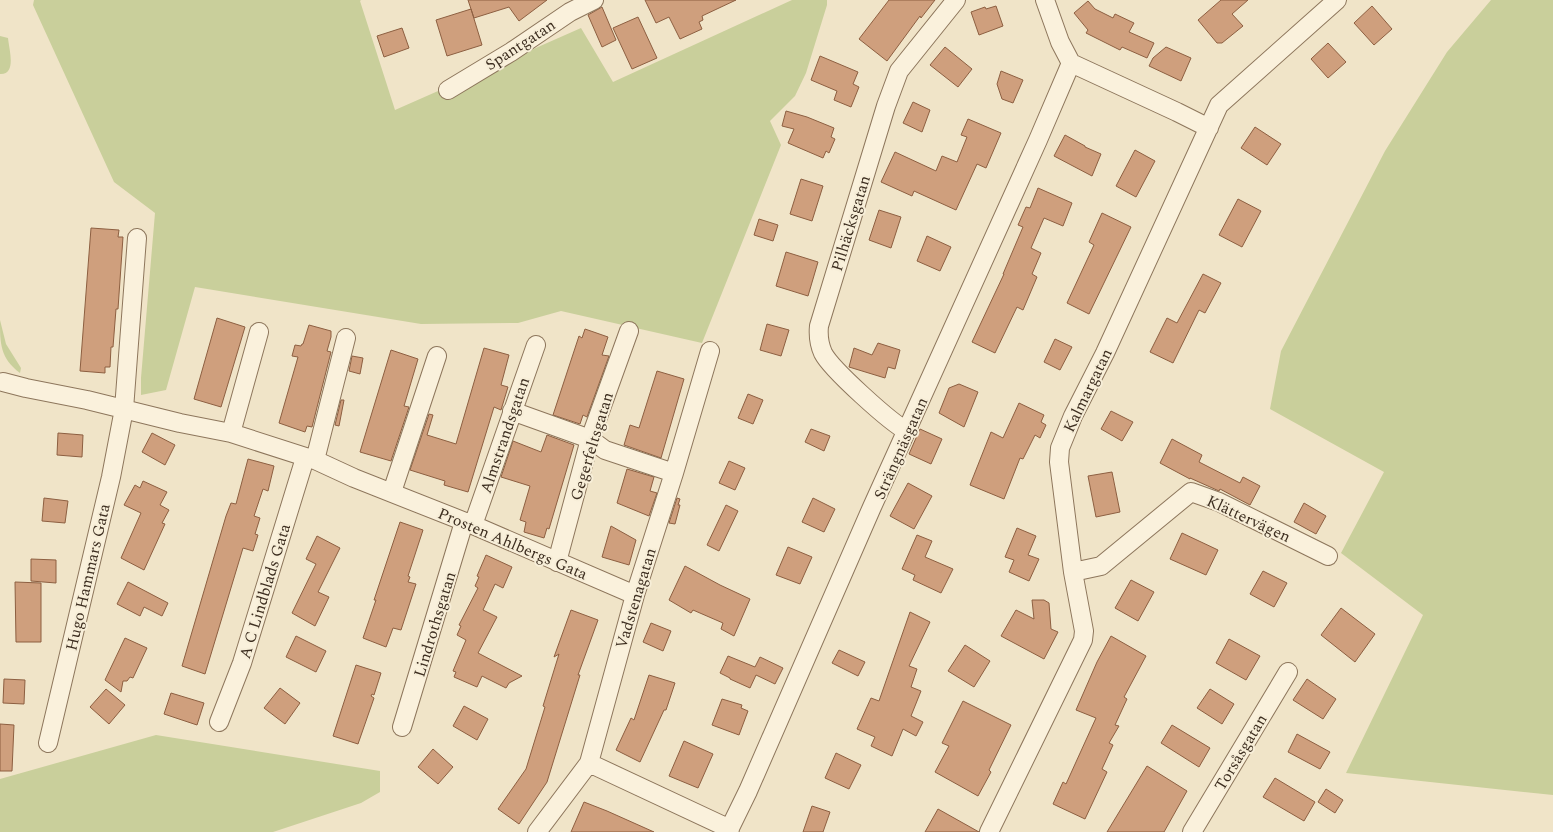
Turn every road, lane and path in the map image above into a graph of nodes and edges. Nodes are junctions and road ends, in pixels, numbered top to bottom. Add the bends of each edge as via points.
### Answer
1 (594, 0) edge
2 (956, 0) edge
3 (1045, 0) edge
4 (1337, 0) edge
5 (1071, 63) junction
6 (448, 90) dead end
7 (1208, 128) junction
8 (137, 238) dead end
9 (629, 331) dead end
10 (259, 332) dead end
11 (346, 338) dead end
12 (536, 345) dead end
13 (710, 351) dead end
14 (437, 356) dead end
15 (1, 382) edge
16 (124, 409) junction
17 (512, 412) junction
18 (907, 431) junction
19 (231, 433) junction
20 (590, 439) junction
21 (310, 459) junction
22 (674, 473) junction
23 (392, 492) junction
24 (469, 523) junction
25 (1328, 556) dead end
26 (557, 562) junction
27 (1073, 572) junction
28 (634, 595) junction
29 (1288, 672) dead end
30 (219, 722) dead end
31 (402, 727) dead end
32 (48, 743) dead end
33 (589, 763) junction
34 (729, 831) edge
35 (537, 832) edge
36 (989, 832) edge
37 (1192, 832) edge

1 - 6 street, Spantgatan
2 - 18 street, Pilhäcksgatan via 899,71 819,326 818,339 823,354 878,409
3 - 5 street
4 - 7 street, Kalmargatan via 1220,105
5 - 7 street
5 - 18 street, Strängnäsgatan
7 - 27 street, Kalmargatan via 1060,448
8 - 16 street
9 - 20 street, Gegerfeltsgatan
10 - 19 street
11 - 21 street
12 - 17 street, Almstrandsgatan
13 - 22 street, Vadstenagatan
14 - 23 street
15 - 16 street, Prosten Ahlbergs Gata
16 - 19 street, Prosten Ahlbergs Gata
16 - 32 street, Hugo Hammars Gata
17 - 20 street
17 - 24 street, Almstrandsgatan
18 - 34 street, Strängnäsgatan
19 - 21 street, Prosten Ahlbergs Gata
20 - 22 street via 605,450
20 - 26 street, Gegerfeltsgatan
21 - 23 street, Prosten Ahlbergs Gata
21 - 30 street, A C Lindblads Gata
22 - 28 street, Vadstenagatan
23 - 24 street, Prosten Ahlbergs Gata
24 - 26 street, Prosten Ahlbergs Gata
24 - 31 street, Lindrothsgatan
25 - 27 street, Klättervägen via 1219,502 1190,492 1101,566
26 - 28 street, Prosten Ahlbergs Gata
27 - 36 street, Kalmargatan via 1083,640
28 - 33 street, Vadstenagatan
29 - 37 street, Torsåsgatan
33 - 34 street
33 - 35 street, Vadstenagatan

